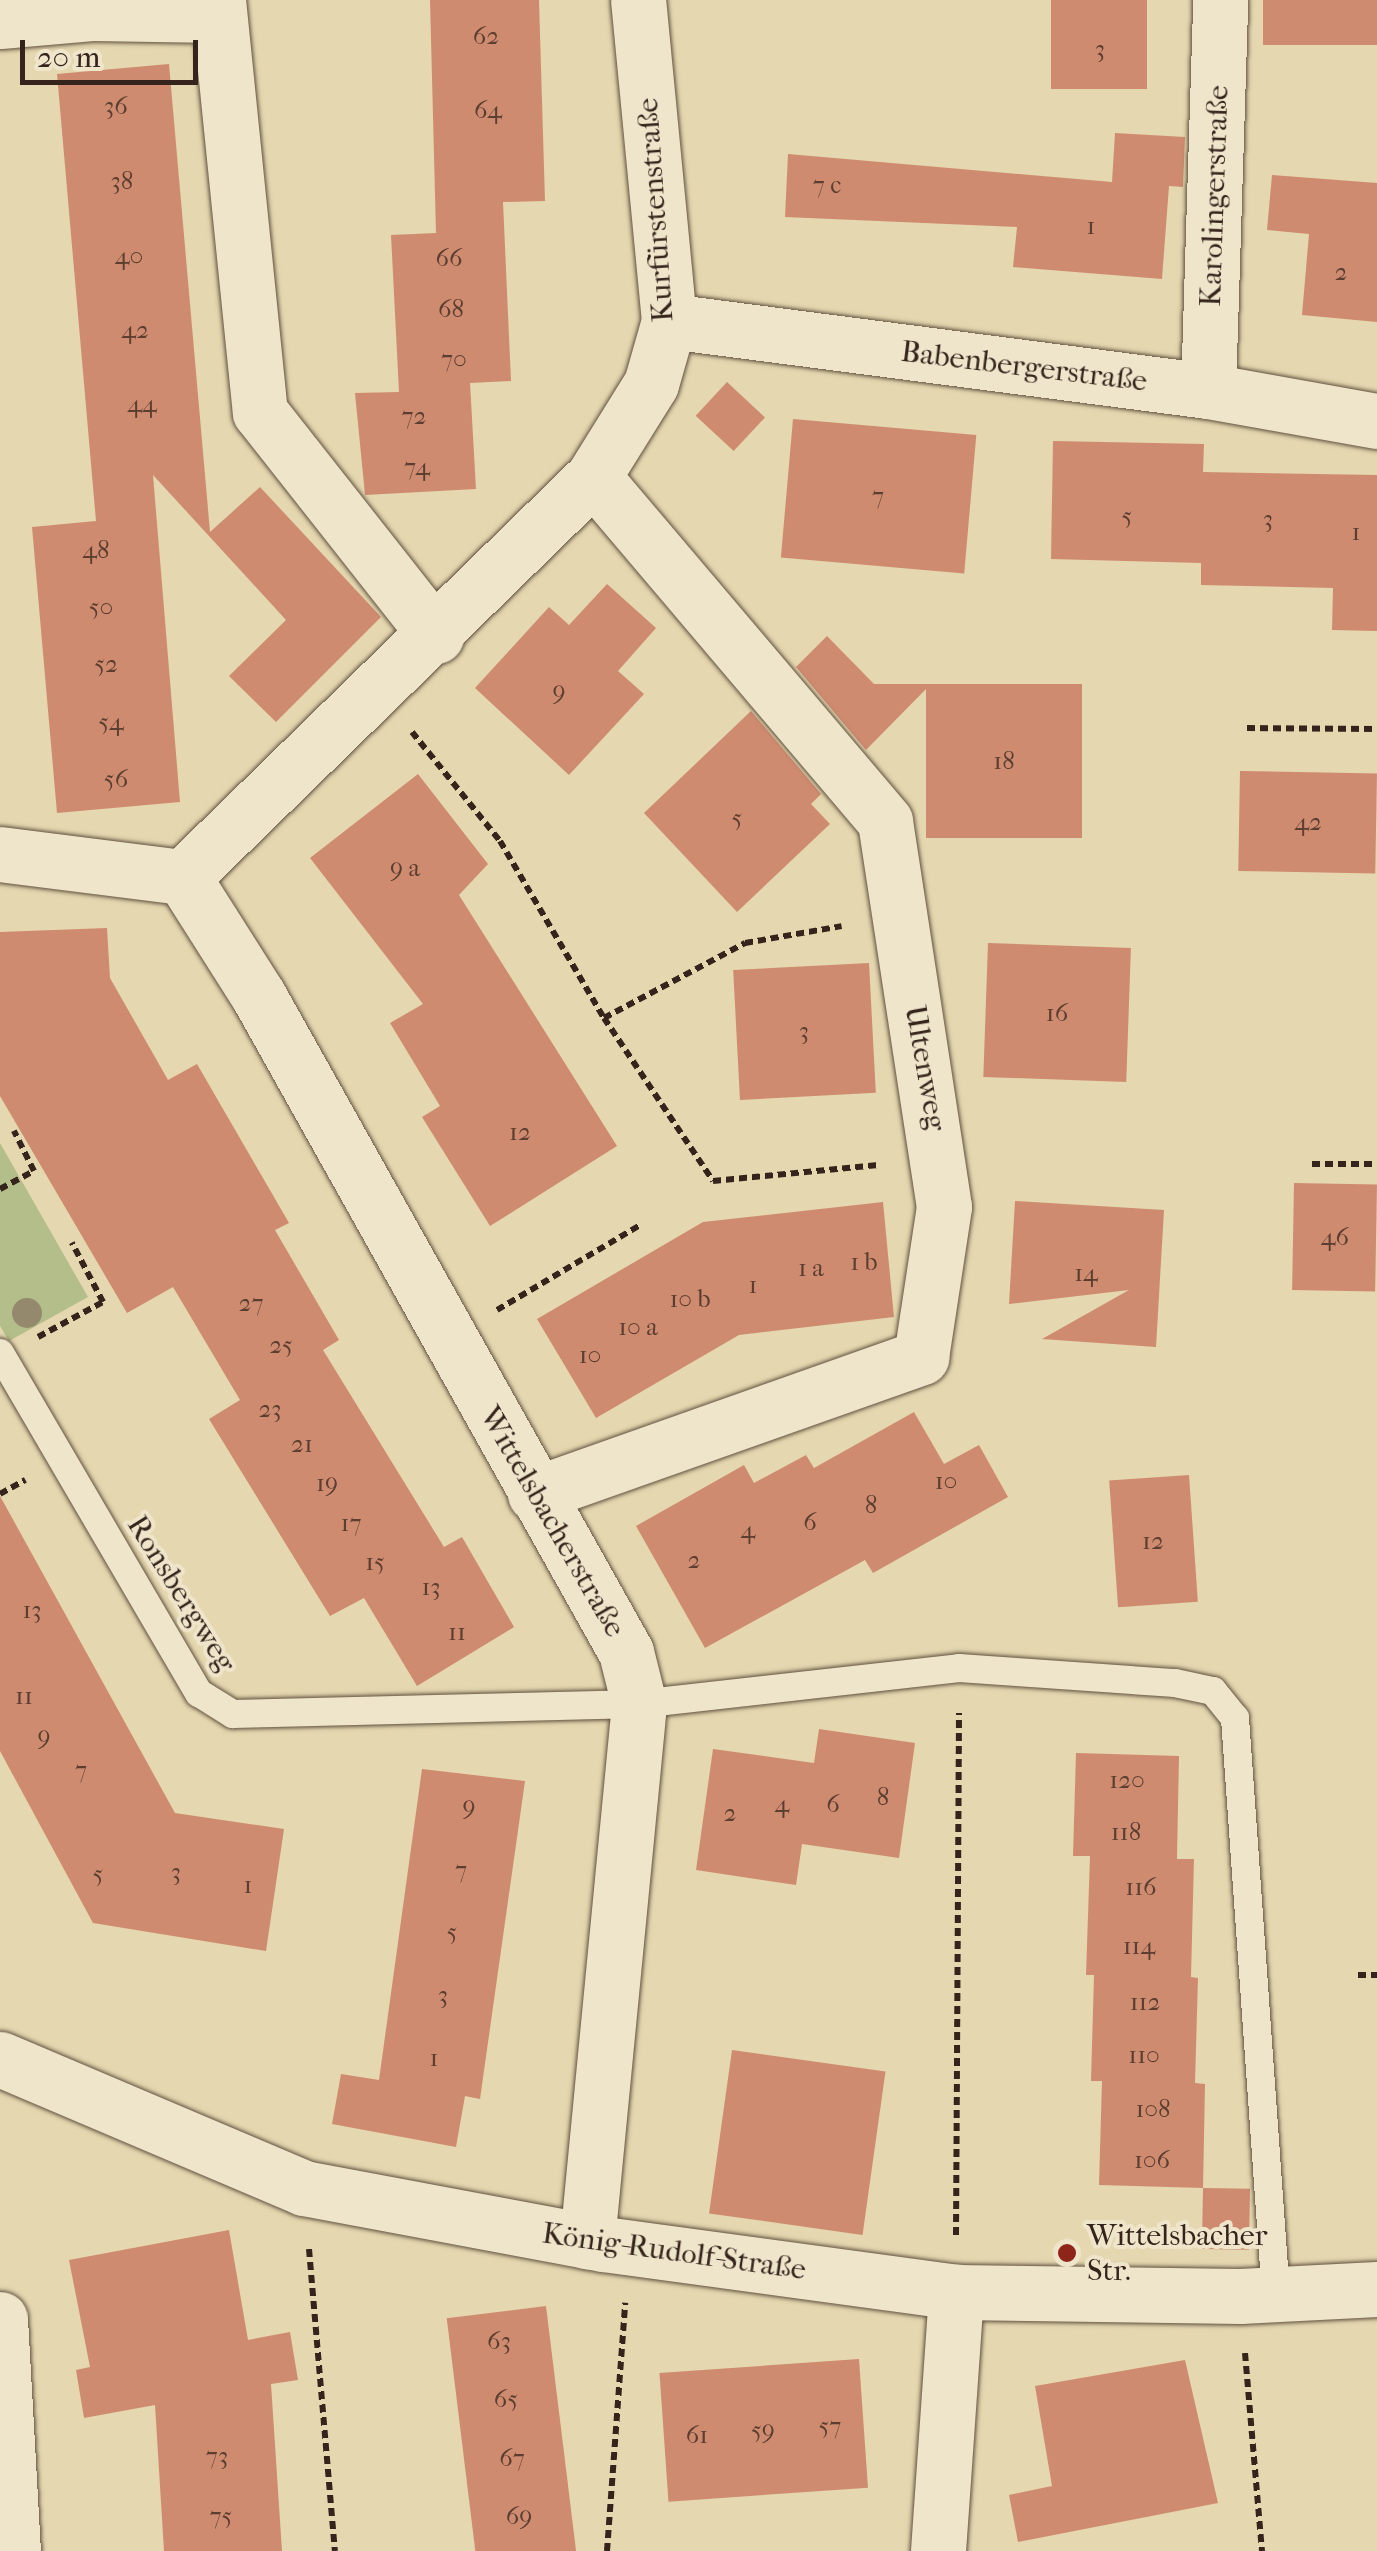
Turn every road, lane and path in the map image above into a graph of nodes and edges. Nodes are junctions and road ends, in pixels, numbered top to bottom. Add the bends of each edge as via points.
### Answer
1 (638, 0) edge
2 (1220, 0) edge
3 (217, 8) edge
4 (0, 21) edge
5 (670, 321) junction
6 (1208, 391) junction
7 (1377, 420) edge
8 (593, 477) junction
9 (436, 636) junction
10 (379, 692) junction
11 (1247, 728) dead end
12 (1377, 729) edge
13 (0, 854) edge
14 (183, 877) junction
15 (899, 916) junction
16 (604, 1018) junction
17 (14, 1131) dead end
18 (941, 1159) junction
19 (1312, 1164) dead end
20 (1377, 1164) edge
21 (0, 1189) edge
22 (640, 1226) dead end
23 (72, 1243) dead end
24 (449, 1339) junction
25 (1, 1355) edge
26 (535, 1494) junction
27 (959, 1668) junction
28 (639, 1704) junction
29 (1358, 1975) dead end
30 (1377, 1975) edge
31 (0, 2059) edge
32 (304, 2188) junction
33 (608, 2244) junction
34 (1377, 2289) edge
35 (956, 2292) junction
36 (1258, 2295) junction
37 (0, 2319) edge
38 (12, 2551) edge
39 (335, 2551) edge
40 (607, 2551) edge
41 (938, 2551) edge
42 (1262, 2551) edge

1 - 5 street, Kurfürstenstraße
2 - 6 street, Karolingerstraße
3 - 4 street
3 - 9 street via 260,412
5 - 6 street, Babenbergerstraße
5 - 8 street, Kurfürstenstraße via 651,384
6 - 7 street, Babenbergerstraße
8 - 9 street, Kurfürstenstraße
8 - 15 street, Ultenweg via 884,821
9 - 10 street, Kurfürstenstraße
10 - 14 street, Kurfürstenstraße
10 - 16 path via 500,842
11 - 12 path
13 - 14 street
14 - 24 street, Wittelsbacherstraße via 258,996
15 - 16 path via 745,943
15 - 18 street, Ultenweg
16 - 18 path via 712,1181
17 - 21 path via 34,1171
18 - 26 street, Ultenweg via 944,1207 921,1357
19 - 20 path
22 - 24 path
23 - 25 path via 103,1302
24 - 26 street, Wittelsbacherstraße
25 - 28 lane, Ronsbergweg via 199,1694 232,1714
26 - 28 street, Wittelsbacherstraße via 626,1652
27 - 28 lane, Ronsbergweg
27 - 35 path
27 - 36 lane, Ronsbergweg via 1175,1682 1213,1692 1234,1718
28 - 33 street, Wittelsbacherstraße
29 - 30 path
31 - 32 street, König-Rudolf-Straße
32 - 33 street, König-Rudolf-Straße
32 - 39 path
33 - 35 street, König-Rudolf-Straße
33 - 40 path
34 - 36 street, König-Rudolf-Straße
35 - 36 street, König-Rudolf-Straße
35 - 41 street
36 - 42 path
37 - 38 street

